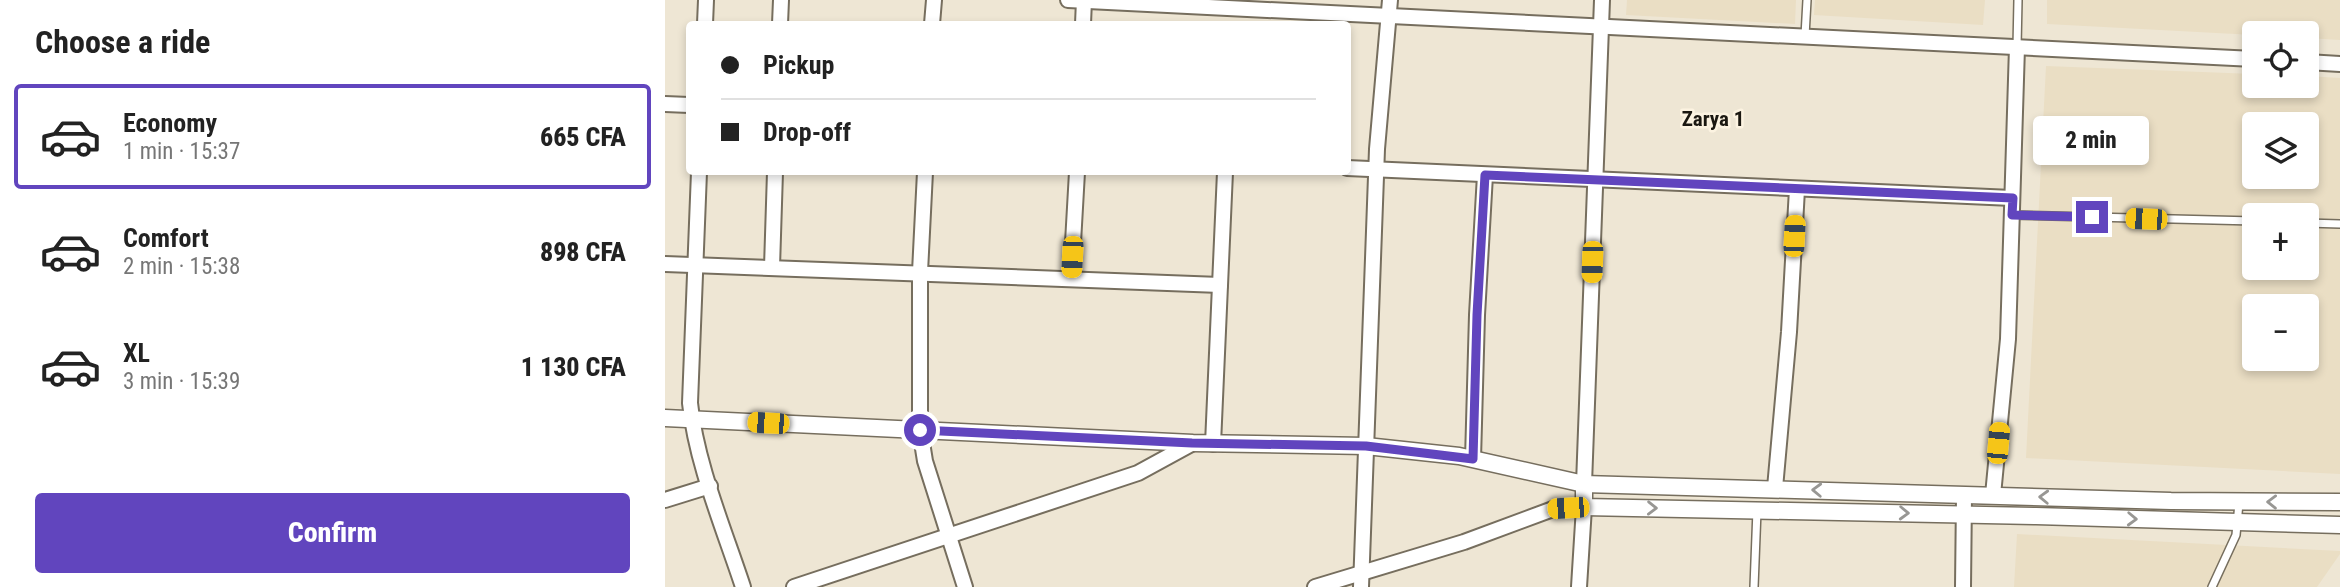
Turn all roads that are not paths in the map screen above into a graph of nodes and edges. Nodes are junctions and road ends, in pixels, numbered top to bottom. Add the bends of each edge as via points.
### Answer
1 (706, 0) edge
2 (781, 0) edge
3 (934, 0) edge
4 (1068, 0) edge
5 (1084, 0) edge
6 (1602, 0) edge
7 (1807, 0) edge
8 (2018, 0) edge
9 (1390, 8) edge
10 (705, 21) edge
11 (780, 21) edge
12 (932, 21) edge
13 (1083, 21) edge
14 (1600, 26) junction
15 (1805, 36) junction
16 (2017, 47) junction
17 (2242, 58) edge
18 (2319, 63) edge
19 (2340, 64) edge
20 (665, 104) edge
21 (686, 105) edge
22 (1351, 168) edge
23 (1377, 169) junction
24 (699, 175) edge
25 (775, 175) edge
26 (925, 175) edge
27 (1077, 175) edge
28 (1225, 175) edge
29 (1485, 175) junction
30 (1595, 180) junction
31 (1797, 189) junction
32 (2013, 198) junction
33 (2012, 215) junction
34 (2242, 222) edge
35 (2319, 223) edge
36 (2340, 224) edge
37 (665, 264) edge
38 (695, 265) junction
39 (772, 267) junction
40 (920, 272) junction
41 (1071, 278) junction
42 (1220, 285) junction
43 (665, 418) edge
44 (692, 419) junction
45 (920, 430) junction
46 (1192, 443) junction
47 (1213, 444) junction
48 (1366, 446) junction
49 (1473, 459) junction
50 (1584, 484) junction
51 (711, 486) junction
52 (1775, 488) junction
53 (1993, 495) junction
54 (1964, 496) junction
55 (665, 500) edge
56 (2239, 502) junction
57 (2340, 502) edge
58 (1584, 507) junction
59 (1757, 509) junction
60 (1965, 515) junction
61 (2239, 522) junction
62 (2340, 525) edge
63 (948, 535) junction
64 (1361, 580) edge
65 (743, 587) edge
66 (794, 587) edge
67 (965, 587) edge
68 (1315, 587) edge
69 (1579, 587) edge
70 (1754, 587) edge
71 (1963, 587) edge
72 (2212, 587) edge

1 - 10 street
2 - 11 street
3 - 12 street
4 - 5 street
5 - 9 street
5 - 13 street
6 - 14 street
7 - 15 lane
8 - 16 lane
9 - 14 street
9 - 23 street
14 - 15 street
14 - 30 street
15 - 16 street
16 - 17 street
16 - 32 street
18 - 19 street
20 - 21 street
22 - 23 street
23 - 29 street
23 - 48 street
24 - 38 street
25 - 39 street
26 - 40 street
27 - 41 street
28 - 42 street
29 - 30 street
29 - 49 street
30 - 31 street
30 - 50 street
31 - 32 street
31 - 52 street
32 - 33 street
33 - 34 lane
33 - 53 street via 2008,340
35 - 36 lane
37 - 38 street
38 - 39 street
38 - 44 street
39 - 40 street
40 - 41 street
40 - 45 street
41 - 42 street
42 - 47 street
43 - 44 street
44 - 45 street
44 - 51 street
45 - 46 street
45 - 63 street
46 - 47 street
46 - 63 street via 1138,473
47 - 48 street
48 - 49 street
48 - 64 street
49 - 50 street
50 - 52 street
50 - 58 street
51 - 55 street
51 - 65 street
54 -> 52 street
53 - 54 street
56 -> 53 street
54 - 60 street
57 -> 56 street
56 - 61 lane
58 -> 59 street
58 - 64 street via 1553,509
58 - 69 street
59 -> 60 street
59 - 70 lane
60 -> 61 street
60 - 71 street
61 - 62 street
61 - 72 lane
63 - 66 street
63 - 67 street
64 - 68 street

